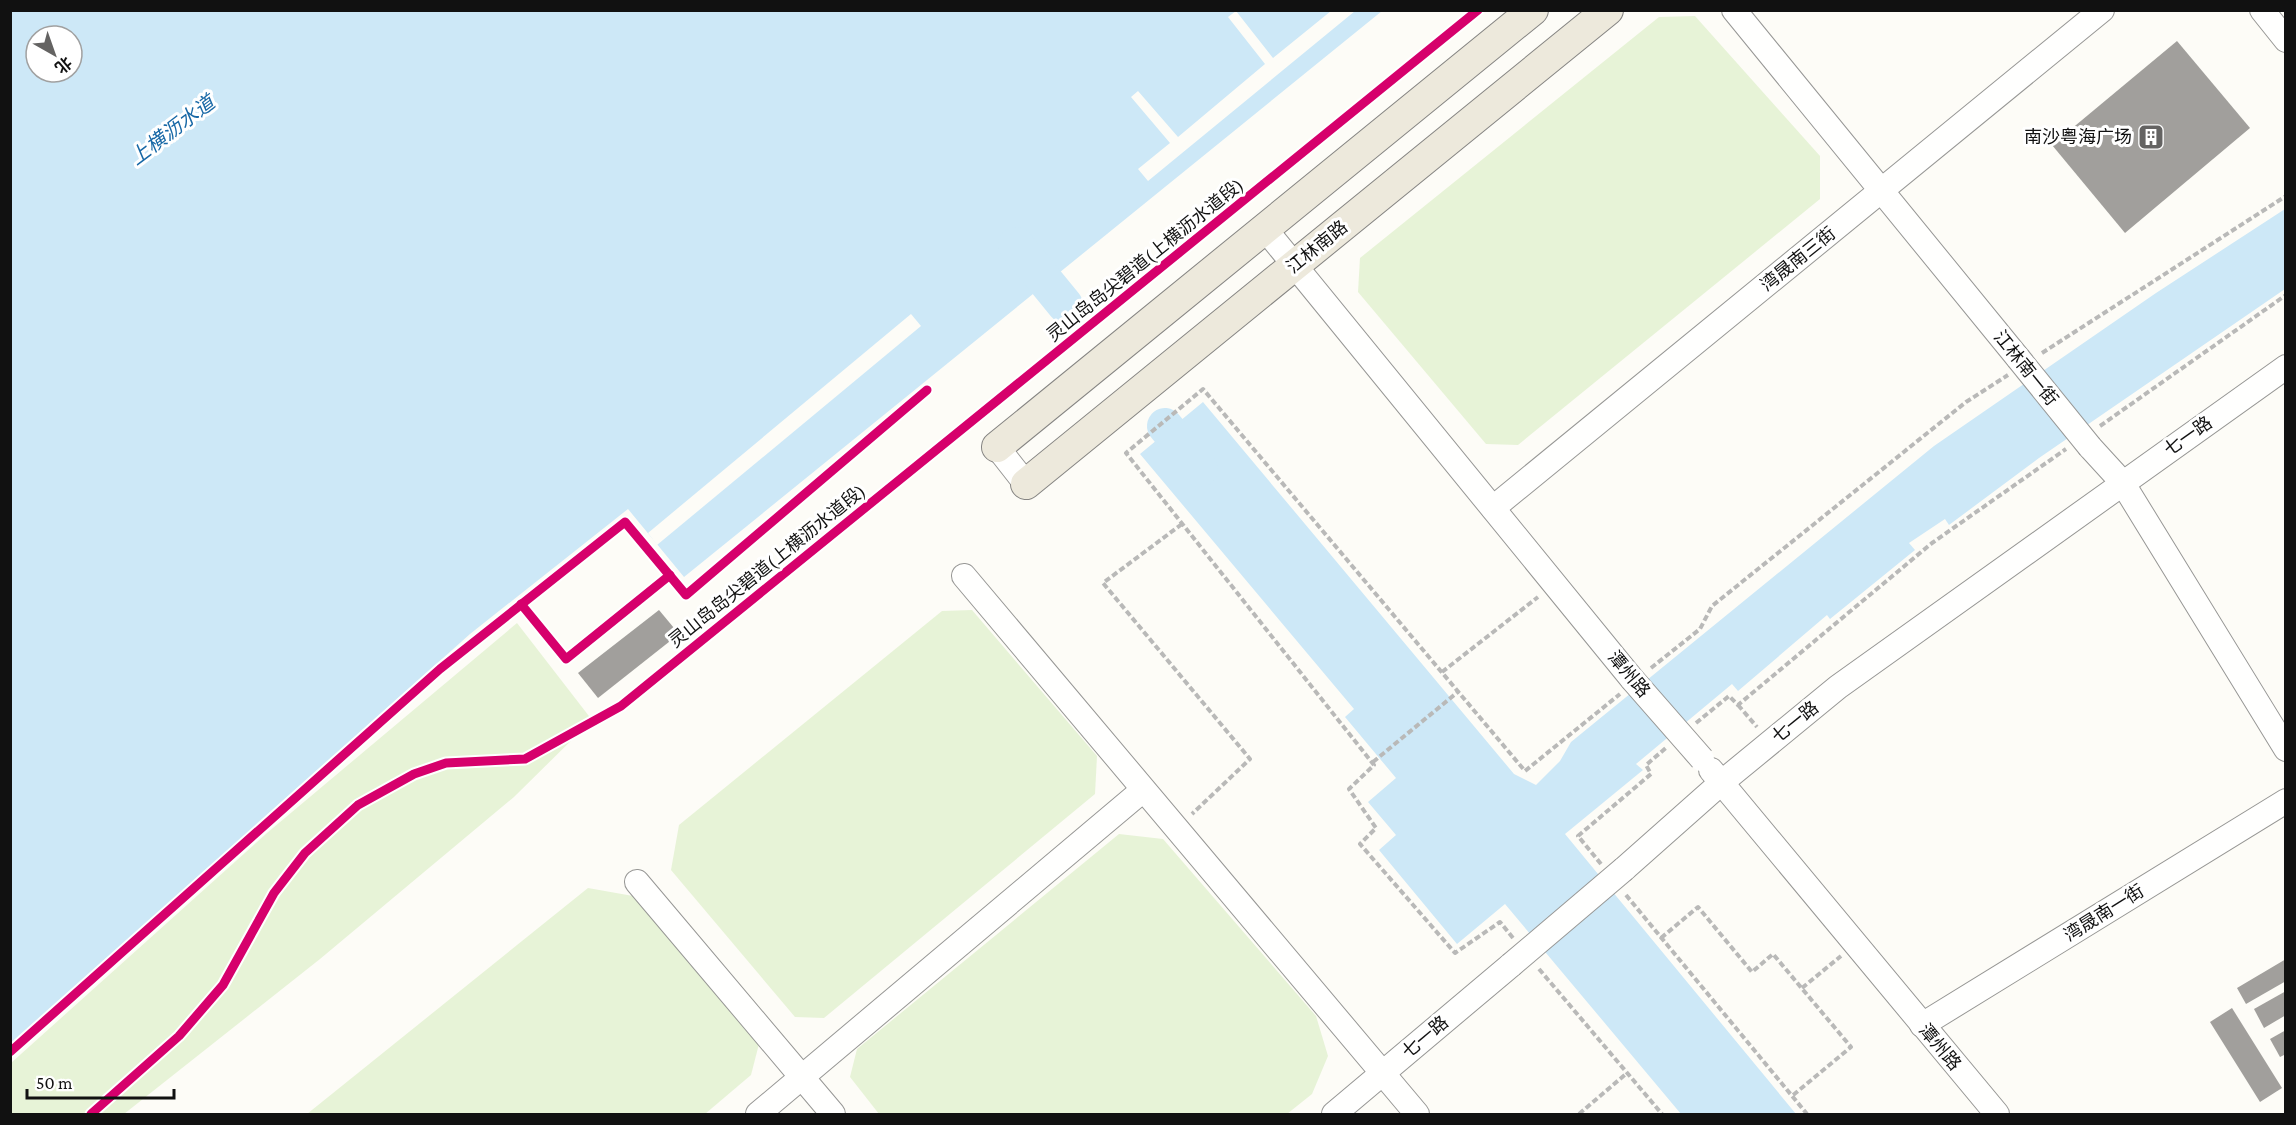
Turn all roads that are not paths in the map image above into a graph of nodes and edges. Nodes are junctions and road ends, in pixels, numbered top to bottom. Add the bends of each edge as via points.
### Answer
1 (1533, 10) edge
2 (1608, 10) edge
3 (1734, 10) edge
4 (2102, 10) edge
5 (2262, 10) edge
6 (2286, 40) edge
7 (1881, 191) junction
8 (1265, 229) junction
9 (1295, 265) junction
10 (2286, 367) edge
11 (997, 447) joint
12 (2122, 482) junction
13 (1026, 484) joint
14 (1493, 508) junction
15 (964, 576) dead end
16 (2286, 749) edge
17 (1721, 783) junction
18 (1143, 790) junction
19 (2286, 801) edge
20 (637, 882) dead end
21 (1922, 1025) junction
22 (1383, 1073) junction
23 (802, 1077) junction
24 (758, 1114) edge
25 (833, 1114) edge
26 (1334, 1114) edge
27 (1417, 1114) edge
28 (1997, 1114) edge

1 - 8 main road
2 - 9 main road, 江林南路
3 - 7 street, 江林南一街
4 - 7 street, 湾晟南三街
5 - 6 street
7 - 12 street, 江林南一街, bridge
7 - 14 street, 湾晟南三街
8 - 9 street, 潭州路
8 - 11 main road
9 - 13 main road, 江林南路
9 - 14 street, 潭州路
10 - 12 street, 七一路
11 - 13 street
12 - 16 street, 江林南一街
12 - 17 street, 七一路 via 1838,687
14 - 17 street, 潭州路, bridge
15 - 18 street
17 - 21 street, 潭州路
17 - 22 street, 七一路, bridge
18 - 22 street
18 - 23 street
19 - 21 street, 湾晟南一街
20 - 23 street
21 - 28 street, 潭州路
22 - 26 street, 七一路
22 - 27 street
23 - 24 street
23 - 25 street

